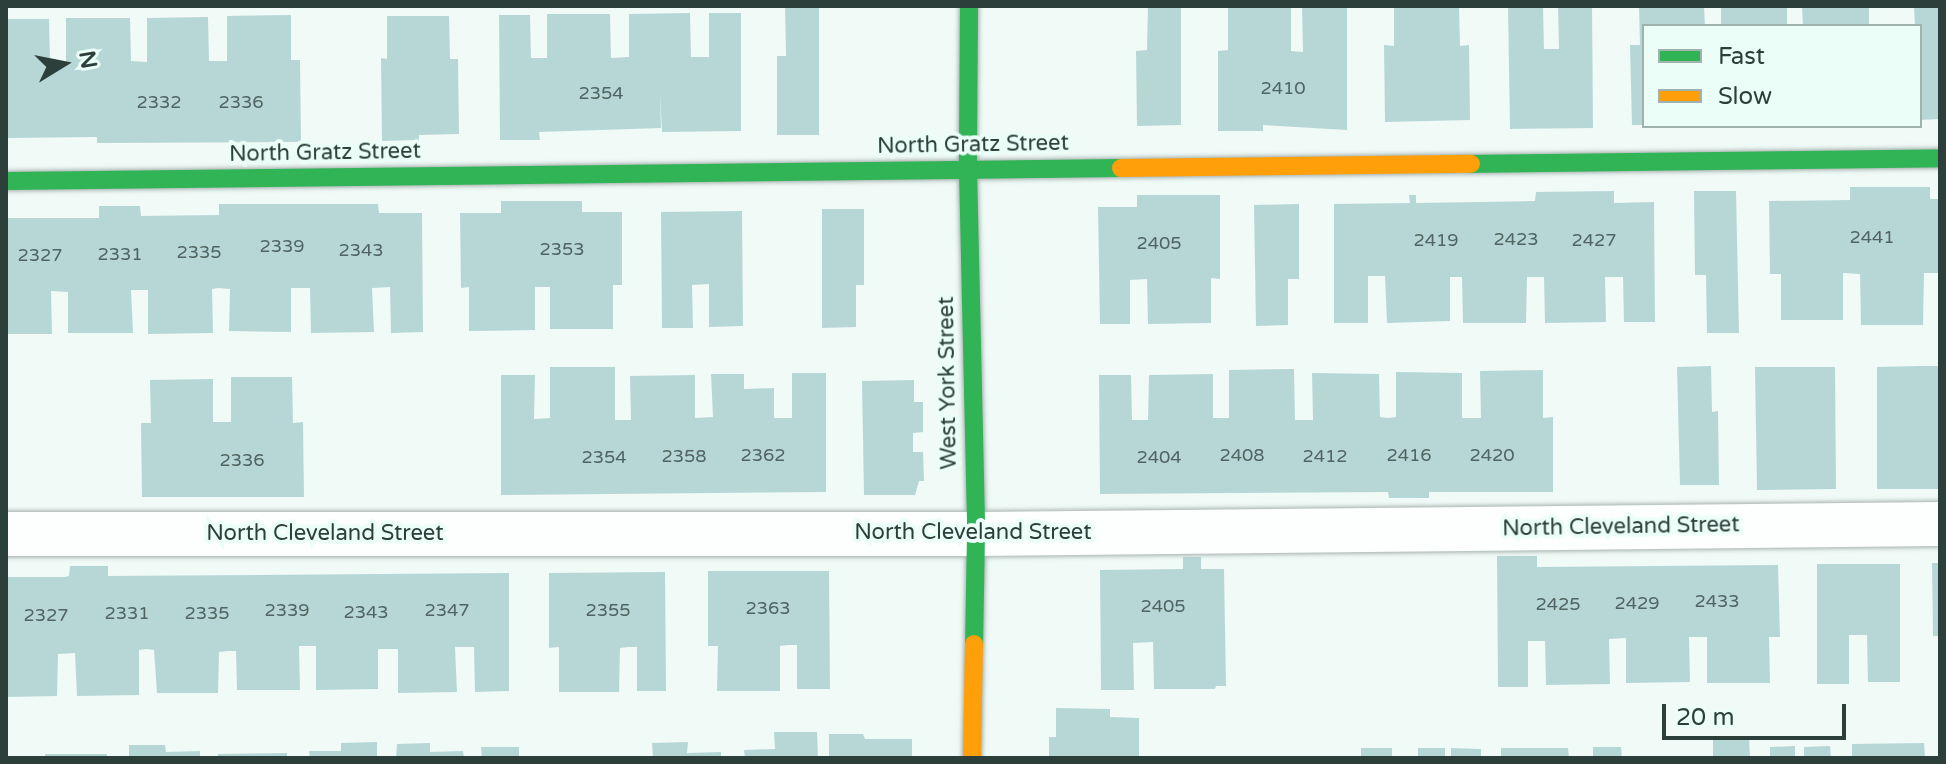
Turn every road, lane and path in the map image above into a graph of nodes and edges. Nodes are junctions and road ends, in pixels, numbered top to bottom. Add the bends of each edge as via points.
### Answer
1 (969, 6) edge
2 (1940, 158) edge
3 (968, 169) junction
4 (6, 181) edge
5 (1940, 524) edge
6 (6, 534) edge
7 (976, 534) junction
8 (972, 758) edge

1 - 3 street, West York Street
2 - 3 street, North Gratz Street
3 - 4 street, North Gratz Street
3 - 7 street, West York Street
5 - 7 street, North Cleveland Street
6 - 7 street, North Cleveland Street
7 - 8 street, West York Street

